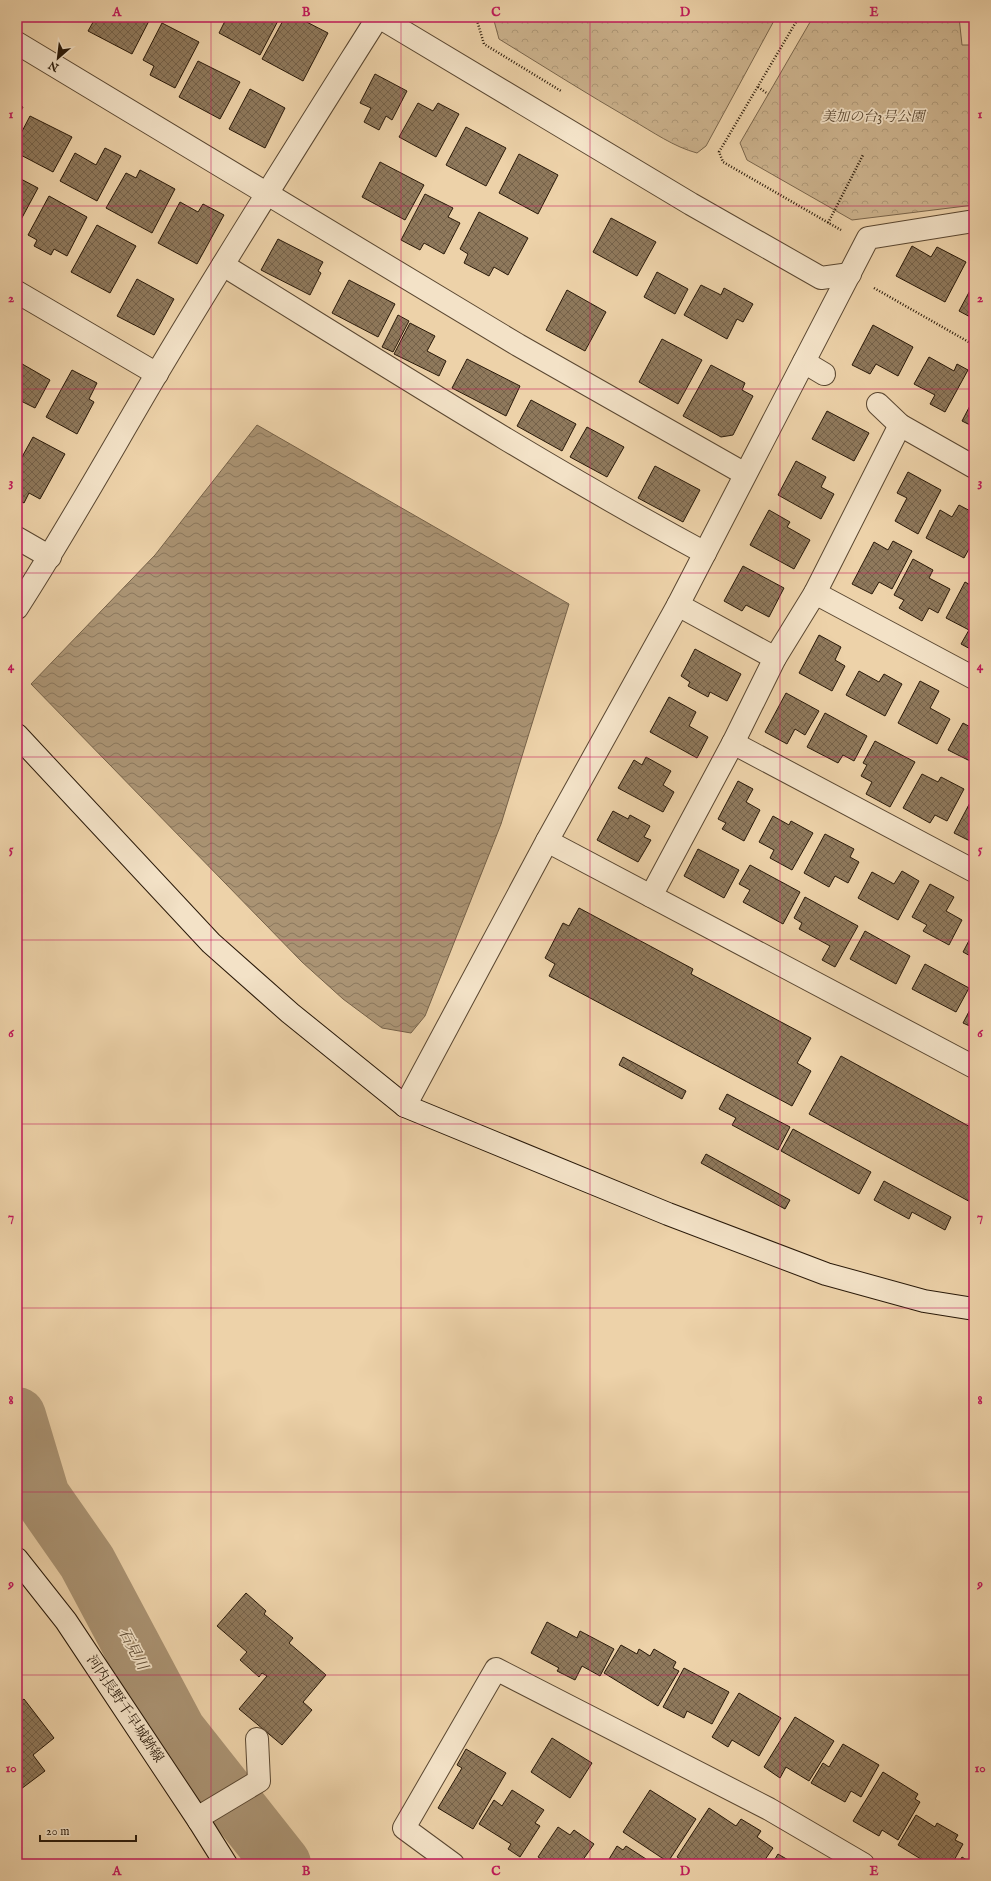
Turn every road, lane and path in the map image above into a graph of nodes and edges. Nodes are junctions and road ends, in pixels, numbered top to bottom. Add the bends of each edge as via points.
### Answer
1 (379, 17) edge
2 (799, 17) edge
3 (970, 17) edge
4 (974, 36) edge
5 (17, 43) edge
6 (758, 87) junction
7 (768, 94) dead end
8 (863, 155) dead end
9 (267, 193) junction
10 (974, 221) edge
11 (828, 223) junction
12 (868, 238) junction
13 (223, 265) junction
14 (850, 274) junction
15 (17, 292) edge
16 (974, 345) edge
17 (804, 362) junction
18 (156, 374) junction
19 (824, 374) dead end
20 (878, 404) dead end
21 (900, 425) junction
22 (974, 468) edge
23 (745, 474) junction
24 (17, 538) edge
25 (705, 552) junction
26 (50, 557) junction
27 (815, 593) junction
28 (678, 605) junction
29 (17, 608) edge
30 (775, 658) junction
31 (974, 678) edge
32 (17, 735) edge
33 (733, 743) junction
34 (547, 841) junction
35 (974, 871) edge
36 (651, 896) junction
37 (974, 1068) edge
38 (405, 1106) junction
39 (974, 1309) edge
40 (17, 1559) edge
41 (257, 1739) dead end
42 (202, 1818) junction
43 (226, 1864) edge
44 (453, 1864) edge
45 (863, 1864) edge

1 - 9 street
1 - 14 street via 821,278
2 - 6 path
3 - 4 path
5 - 9 street
6 - 7 path
6 - 11 path via 719,152 723,162
8 - 11 path
9 - 13 street
9 - 23 street via 518,344
10 - 12 street
11 - 12 path
12 - 14 street
13 - 18 street
13 - 25 street via 482,424 642,519
14 - 16 path
14 - 17 street
15 - 18 street
17 - 19 street
17 - 23 street
18 - 26 street
20 - 21 street
21 - 22 street
21 - 27 street
23 - 25 street
24 - 26 street
25 - 28 street
26 - 29 street
27 - 30 street
27 - 31 street
28 - 30 street
28 - 34 street
30 - 33 street
32 - 38 street via 211,942 290,1012
33 - 35 street
33 - 36 street
34 - 36 street
34 - 38 street
36 - 37 street
38 - 39 street via 668,1214 826,1274 924,1301
40 - 42 street, 河内長野千早城跡線 via 66,1621
41 - 42 street via 259,1781
42 - 43 street, 河内長野千早城跡線
44 - 45 street via 404,1828 496,1669 769,1809

